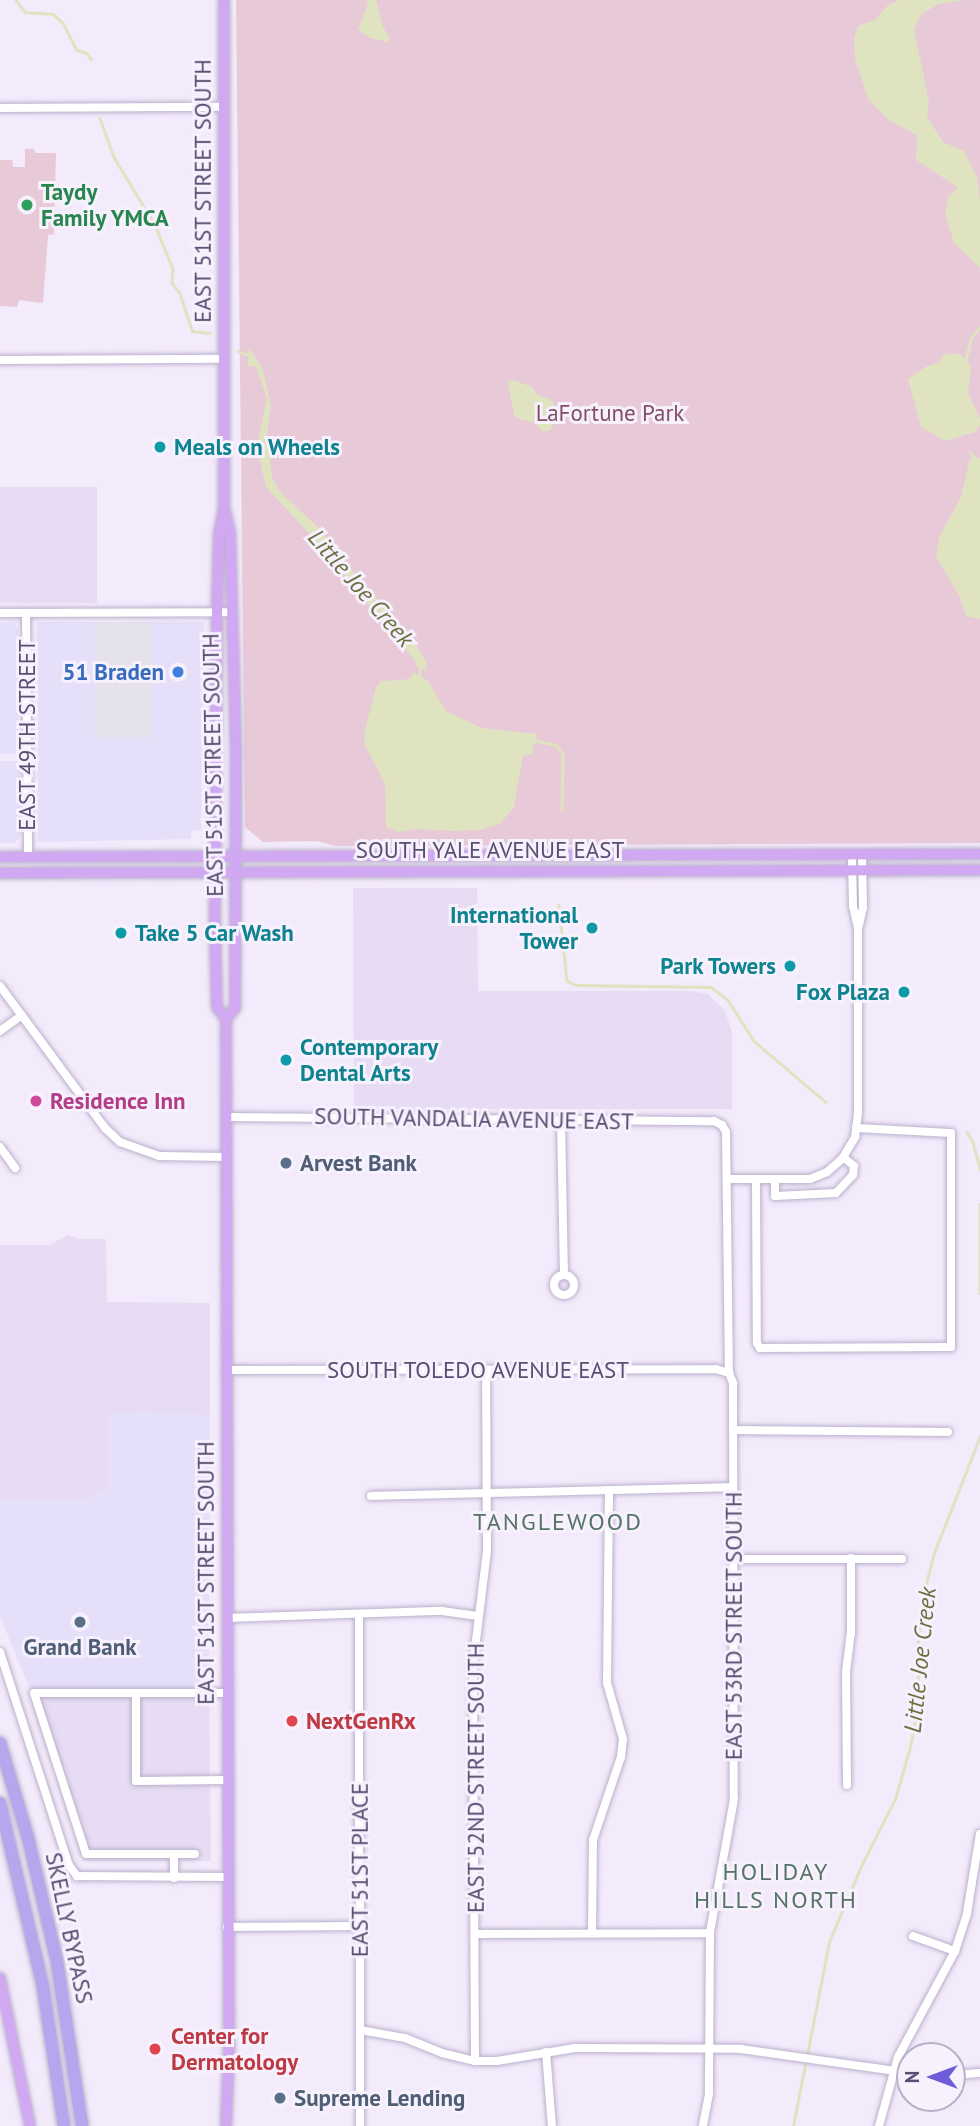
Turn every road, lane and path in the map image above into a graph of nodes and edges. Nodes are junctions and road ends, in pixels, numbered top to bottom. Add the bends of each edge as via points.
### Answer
1 (224, 0) edge
2 (223, 107) junction
3 (0, 108) edge
4 (224, 359) junction
5 (0, 360) edge
6 (224, 507) junction
7 (26, 612) junction
8 (217, 612) junction
9 (232, 612) junction
10 (0, 613) edge
11 (857, 854) junction
12 (980, 854) edge
13 (215, 856) junction
14 (235, 856) junction
15 (28, 857) junction
16 (0, 858) edge
17 (857, 870) junction
18 (980, 870) edge
19 (235, 872) junction
20 (0, 873) edge
21 (28, 873) junction
22 (215, 873) junction
23 (0, 986) edge
24 (22, 1015) junction
25 (226, 1019) junction
26 (0, 1031) edge
27 (226, 1117) junction
28 (561, 1120) junction
29 (722, 1125) joint
30 (856, 1128) junction
31 (0, 1147) edge
32 (226, 1157) junction
33 (843, 1157) junction
34 (15, 1168) dead end
35 (727, 1179) junction
36 (756, 1179) junction
37 (775, 1179) junction
38 (564, 1275) dead end
39 (226, 1370) junction
40 (486, 1370) junction
41 (729, 1373) junction
42 (733, 1430) junction
43 (948, 1432) dead end
44 (733, 1487) junction
45 (609, 1490) junction
46 (486, 1492) junction
47 (371, 1496) dead end
48 (851, 1558) junction
49 (733, 1559) junction
50 (902, 1559) dead end
51 (359, 1615) junction
52 (478, 1616) junction
53 (227, 1618) junction
54 (0, 1652) edge
55 (227, 1693) junction
56 (136, 1694) junction
57 (0, 1743) edge
58 (227, 1780) junction
59 (846, 1785) dead end
60 (0, 1803) edge
61 (70, 1804) junction
62 (53, 1809) junction
63 (980, 1838) edge
64 (174, 1854) junction
65 (195, 1854) dead end
66 (228, 1877) junction
67 (174, 1878) junction
68 (360, 1926) junction
69 (227, 1927) junction
70 (592, 1933) junction
71 (710, 1933) junction
72 (475, 1934) junction
73 (913, 1936) dead end
74 (955, 1951) junction
75 (0, 1978) edge
76 (360, 2030) junction
77 (710, 2049) junction
78 (546, 2052) junction
79 (475, 2061) junction
80 (892, 2071) junction
81 (896, 2071) edge
82 (30, 2126) edge
83 (64, 2126) edge
84 (82, 2126) edge
85 (226, 2126) edge
86 (360, 2126) edge
87 (552, 2126) edge
88 (703, 2126) edge
89 (879, 2126) edge

1 - 2 main road, EAST 51ST STREET SOUTH
2 - 3 street
2 - 4 main road, EAST 51ST STREET SOUTH
4 - 5 street
4 - 6 main road, EAST 51ST STREET SOUTH
6 - 8 main road, EAST 51ST STREET SOUTH
6 - 9 main road, EAST 51ST STREET SOUTH via 230,533
7 - 8 street
7 - 10 street
7 - 15 street, EAST 49TH STREET
8 - 9 street
8 - 13 main road, EAST 51ST STREET SOUTH
9 - 14 main road, EAST 51ST STREET SOUTH
11 - 12 main road, SOUTH YALE AVENUE EAST
11 - 14 main road, SOUTH YALE AVENUE EAST
11 - 17 street
13 - 14 main road, SOUTH YALE AVENUE EAST
13 - 15 main road, SOUTH YALE AVENUE EAST
13 - 22 main road, EAST 51ST STREET SOUTH
14 - 19 main road, EAST 51ST STREET SOUTH
15 - 16 main road, SOUTH YALE AVENUE EAST
15 - 21 main road
17 - 18 main road, SOUTH YALE AVENUE EAST
17 - 19 main road, SOUTH YALE AVENUE EAST
17 - 30 street via 853,907 858,928
19 - 22 main road, SOUTH YALE AVENUE EAST
19 - 25 main road, EAST 51ST STREET SOUTH via 235,1008
20 - 21 main road, SOUTH YALE AVENUE EAST
21 - 22 main road, SOUTH YALE AVENUE EAST
22 - 25 main road, EAST 51ST STREET SOUTH via 216,1007
23 - 24 street
24 - 26 street
24 - 32 street via 120,1142 159,1156
25 - 27 main road, EAST 51ST STREET SOUTH
27 - 28 street, SOUTH VANDALIA AVENUE EAST
27 - 32 main road, EAST 51ST STREET SOUTH
28 - 29 street, SOUTH VANDALIA AVENUE EAST via 714,1121
28 - 38 street
29 - 35 street, EAST 53RD STREET SOUTH
30 - 33 street
30 - 36 street via 951,1133 951,1347 760,1348
31 - 34 street
32 - 39 main road, EAST 51ST STREET SOUTH
33 - 37 street via 827,1172 810,1179
33 - 37 street via 854,1166 853,1175 835,1193 775,1196
35 - 36 street
35 - 41 street, EAST 53RD STREET SOUTH
36 - 37 street
39 - 40 street, SOUTH TOLEDO AVENUE EAST
39 - 53 main road, EAST 51ST STREET SOUTH
40 - 41 street, SOUTH TOLEDO AVENUE EAST via 716,1368
40 - 46 street, EAST 52ND STREET SOUTH
41 - 42 street, EAST 53RD STREET SOUTH
42 - 43 street
42 - 44 street, EAST 53RD STREET SOUTH
44 - 45 street
44 - 49 street, EAST 53RD STREET SOUTH
45 - 46 street
45 - 70 street via 607,1684 623,1739 593,1840
46 - 47 street
46 - 52 street, EAST 52ND STREET SOUTH via 487,1550
48 - 49 street
48 - 50 street
48 - 59 street
49 - 71 street, EAST 53RD STREET SOUTH via 734,1799
51 - 52 street via 442,1611
51 - 53 street
51 - 68 street, EAST 51ST PLACE
52 - 72 street, EAST 52ND STREET SOUTH via 473,1675
53 - 55 main road, EAST 51ST STREET SOUTH
54 - 62 street
55 - 56 street
55 - 58 main road, EAST 51ST STREET SOUTH
56 - 58 street via 136,1781
56 - 61 street via 34,1693
57 - 84 highway, SKELLY BYPASS via 57,1962
58 - 66 main road, EAST 51ST STREET SOUTH
60 - 83 highway, SKELLY BYPASS via 43,1987
61 - 62 street
61 - 64 street via 86,1854
62 - 67 street via 69,1865 77,1875
63 - 74 street via 967,1913
64 - 65 street
64 - 67 street
66 - 67 street
66 - 69 main road, EAST 51ST STREET SOUTH
68 - 69 street
68 - 76 street, EAST 51ST PLACE
69 - 85 main road, EAST 51ST STREET SOUTH
70 - 71 street
70 - 72 street
71 - 77 street, EAST 53RD STREET SOUTH
72 - 79 street, EAST 52ND STREET SOUTH
73 - 74 street
74 - 80 street
75 - 82 main road
76 - 79 street via 405,2038
76 - 86 street, EAST 51ST PLACE
77 - 78 street
77 - 80 street via 785,2053
77 - 88 street, EAST 53RD STREET SOUTH
78 - 79 street
78 - 87 street
80 - 81 street
80 - 89 street

